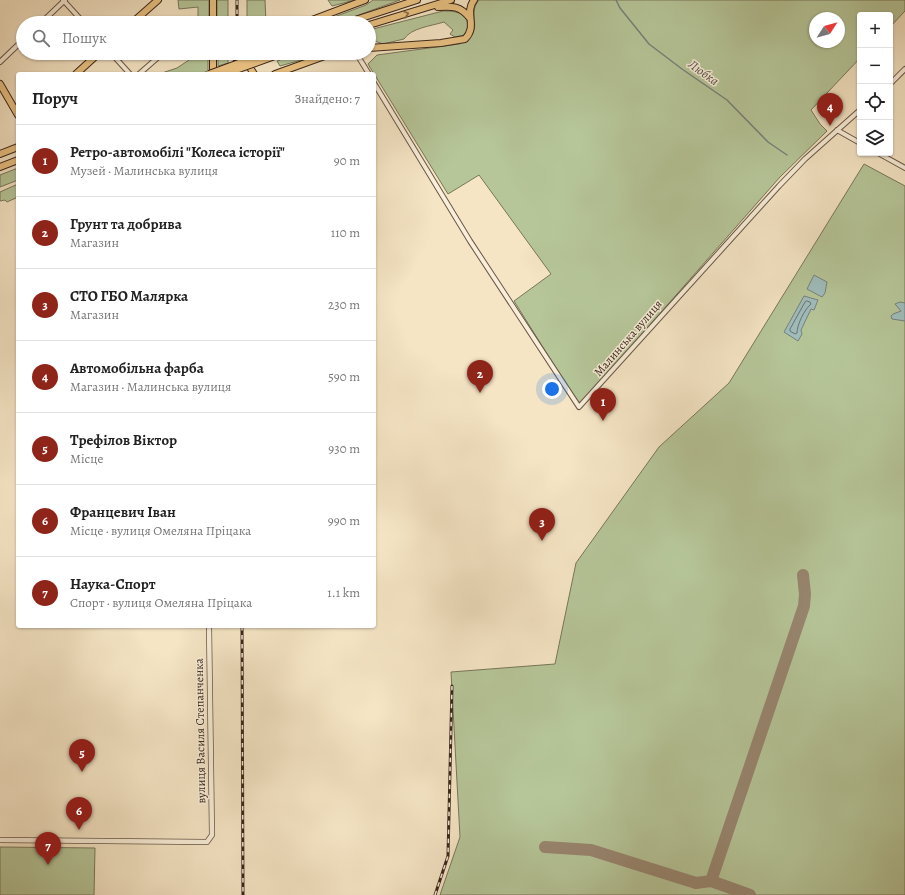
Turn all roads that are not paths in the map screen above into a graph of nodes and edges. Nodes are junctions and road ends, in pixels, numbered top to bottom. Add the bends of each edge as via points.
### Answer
1 (64, 0) edge
2 (158, 0) edge
3 (213, 0) edge
4 (365, 0) edge
5 (417, 0) edge
6 (451, 0) edge
7 (474, 0) edge
8 (429, 8) junction
9 (48, 16) edge
10 (78, 16) edge
11 (140, 16) edge
12 (213, 16) edge
13 (323, 16) edge
14 (368, 16) edge
15 (470, 18) junction
16 (376, 23) edge
17 (16, 47) edge
18 (376, 47) edge
19 (91, 60) edge
20 (117, 60) edge
21 (155, 60) edge
22 (213, 60) edge
23 (247, 60) edge
24 (248, 60) edge
25 (264, 60) edge
26 (314, 60) edge
27 (360, 60) edge
28 (0, 62) edge
29 (905, 69) edge
30 (78, 72) edge
31 (128, 72) edge
32 (142, 72) edge
33 (213, 72) edge
34 (214, 72) edge
35 (231, 72) edge
36 (252, 72) edge
37 (281, 72) edge
38 (368, 72) edge
39 (893, 81) edge
40 (0, 84) edge
41 (376, 86) edge
42 (16, 112) edge
43 (857, 113) edge
44 (837, 130) junction
45 (857, 141) edge
46 (16, 148) edge
47 (0, 154) edge
48 (883, 156) edge
49 (16, 161) edge
50 (0, 167) edge
51 (905, 168) edge
52 (209, 628) edge
53 (0, 840) edge

1 - 9 street
1 - 10 street
2 - 11 main road
3 - 12 main road
4 - 13 main road
5 - 14 main road
6 - 8 main road
7 - 15 main road via 470,6
8 - 15 main road via 450,6 461,9
16 -> 8 main road
15 - 18 main road via 471,31 465,39 459,41
17 - 28 street
19 - 30 main road
20 - 31 street
21 - 32 street
22 - 33 main road
23 - 34 main road, bridge
24 - 36 main road via 248,66
25 - 35 main road, bridge
26 - 37 main road
27 - 38 street
29 - 39 street
40 - 42 main road
41 - 44 street, Малинська вулиця via 470,241 579,407 779,186
43 - 44 street, Малинська вулиця
44 - 45 street
46 - 47 main road
48 - 51 street
49 - 50 main road
52 - 53 street, вулиця Василя Степанченка via 212,835 207,842

